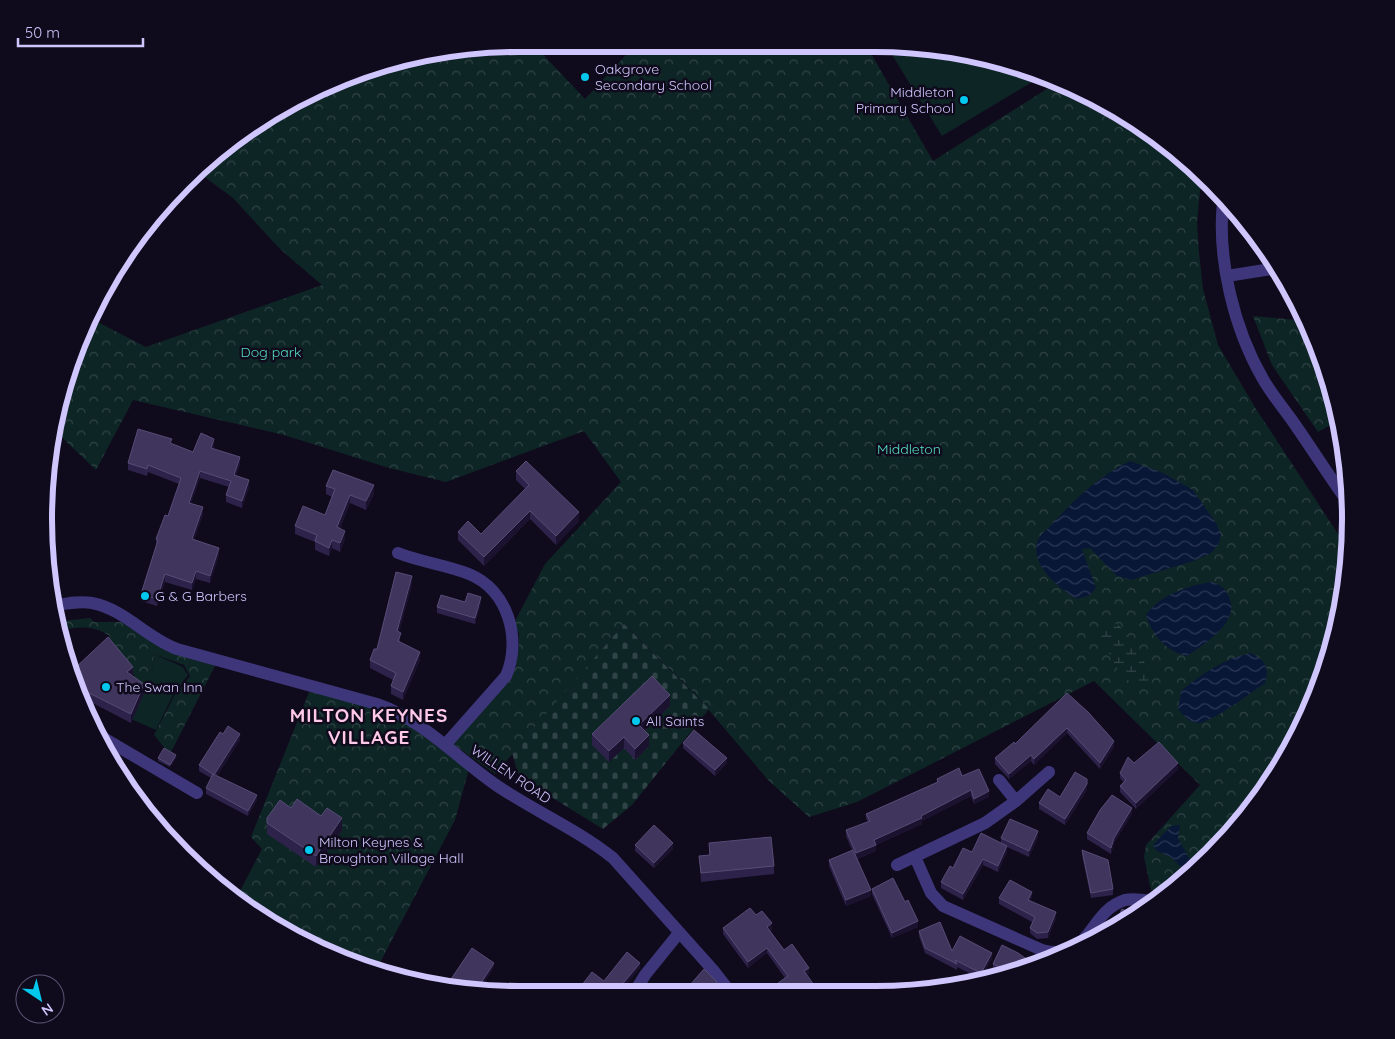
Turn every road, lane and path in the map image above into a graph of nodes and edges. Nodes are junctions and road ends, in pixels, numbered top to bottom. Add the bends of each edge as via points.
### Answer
1 (1222, 207) edge
2 (1270, 269) edge
3 (1227, 276) junction
4 (1342, 493) edge
5 (398, 553) dead end
6 (60, 605) edge
7 (109, 741) edge
8 (445, 745) junction
9 (1049, 772) dead end
10 (999, 780) dead end
11 (197, 794) dead end
12 (1016, 801) junction
13 (915, 857) junction
14 (897, 865) dead end
15 (1145, 901) edge
16 (679, 933) junction
17 (1087, 935) edge
18 (1050, 953) edge
19 (638, 986) edge
20 (726, 986) edge

1 - 3 street
2 - 3 street
3 - 4 street via 1238,320 1263,379
5 - 8 street via 482,581 508,614 513,632 511,663 506,676
6 - 8 street, WILLEN ROAD via 93,603 121,615 177,649 390,708
7 - 11 street
8 - 16 street, WILLEN ROAD via 497,786 603,850 624,869
9 - 12 street
10 - 12 street
12 - 13 street via 985,823
13 - 14 street
13 - 18 street via 931,893 943,906
15 - 17 street via 1133,899 1115,905 1106,911
16 - 19 street
16 - 20 street, WILLEN ROAD

